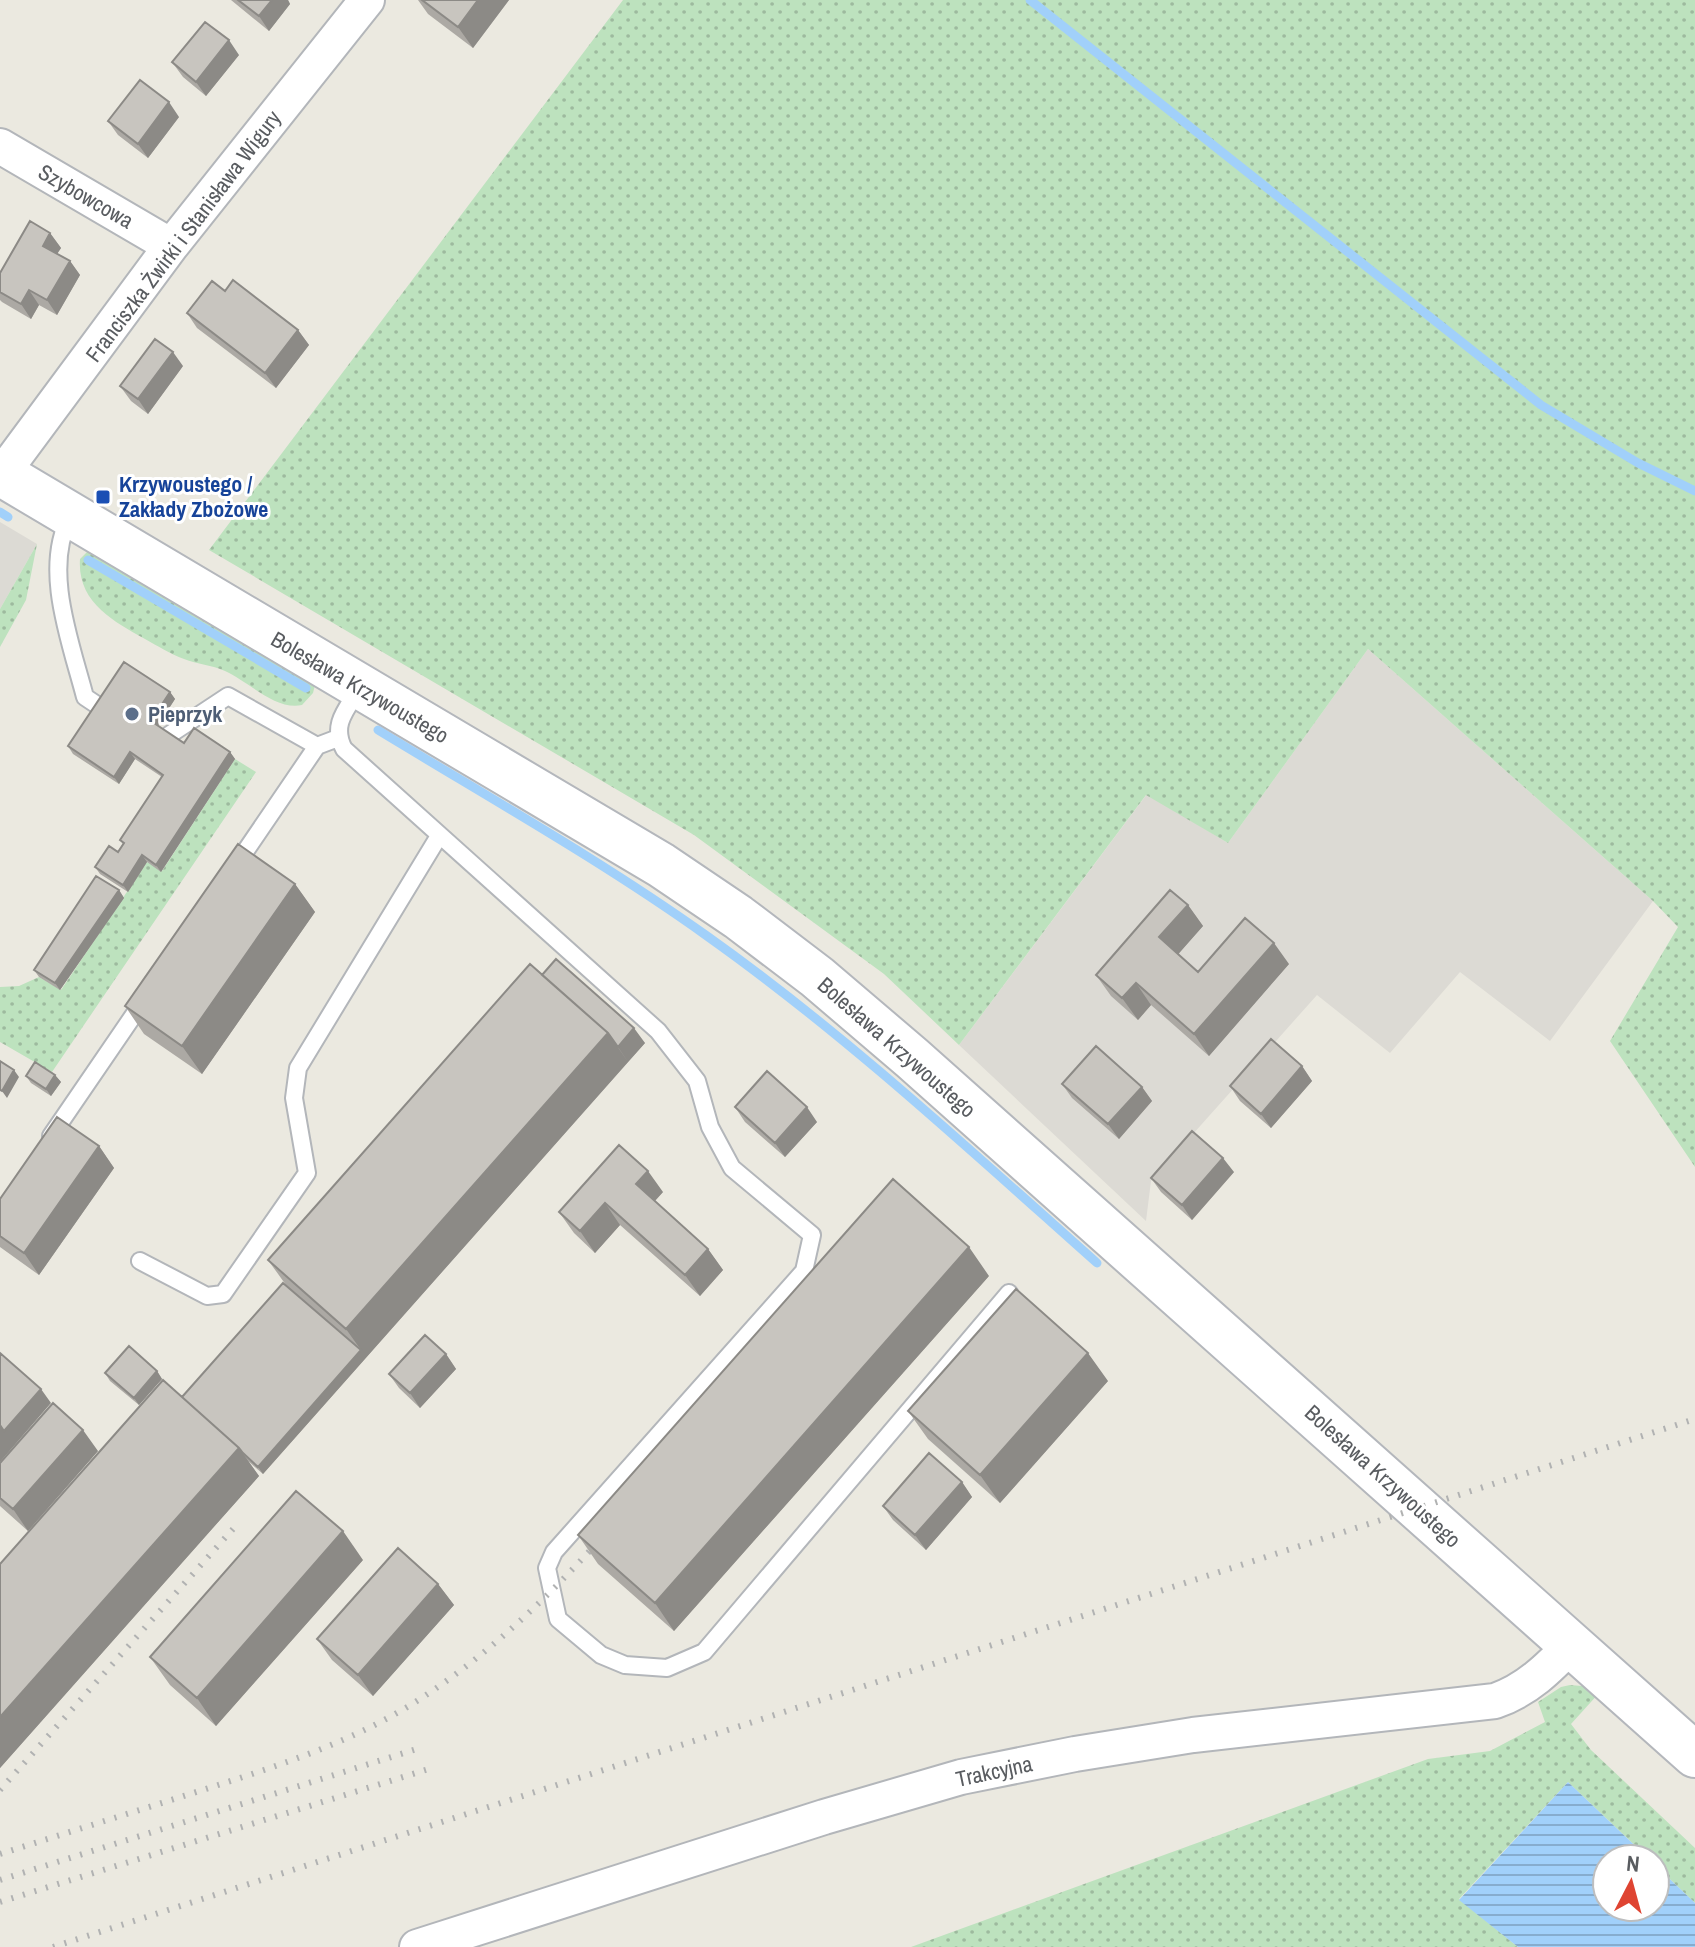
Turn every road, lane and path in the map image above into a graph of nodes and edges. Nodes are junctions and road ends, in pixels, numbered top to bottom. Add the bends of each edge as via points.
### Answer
1 (367, 0) edge
2 (0, 146) edge
3 (171, 246) junction
4 (1, 474) edge
5 (71, 515) junction
6 (360, 688) junction
7 (100, 707) edge
8 (169, 735) edge
9 (338, 738) junction
10 (317, 746) junction
11 (439, 836) junction
12 (230, 873) edge
13 (151, 989) edge
14 (44, 1145) edge
15 (140, 1261) dead end
16 (1009, 1293) edge
17 (1572, 1644) junction
18 (1695, 1755) edge
19 (417, 1947) edge

1 - 3 street, Franciszka Żwirki i Stanisława Wigury
2 - 3 street, Szybowcowa
3 - 4 street, Franciszka Żwirki i Stanisława Wigury
4 - 5 street, Bolesława Krzywoustego
5 - 6 street, Bolesława Krzywoustego
5 - 7 lane via 62,531 58,589 85,697
6 - 9 lane via 340,719
6 - 17 street, Bolesława Krzywoustego via 661,865 817,977
8 - 10 lane via 228,696
9 - 10 lane
9 - 11 lane
10 - 12 lane
11 - 15 lane via 298,1068 294,1098 307,1173 223,1294 207,1296
11 - 16 lane via 658,1031 697,1081 710,1127 732,1168 812,1235 804,1271 554,1552 547,1568 558,1619 601,1655 625,1665 667,1668 704,1652
13 - 14 lane
17 - 18 street, Bolesława Krzywoustego
17 - 19 street, Trakcyjna via 1521,1690 1495,1701 1193,1735 961,1777

